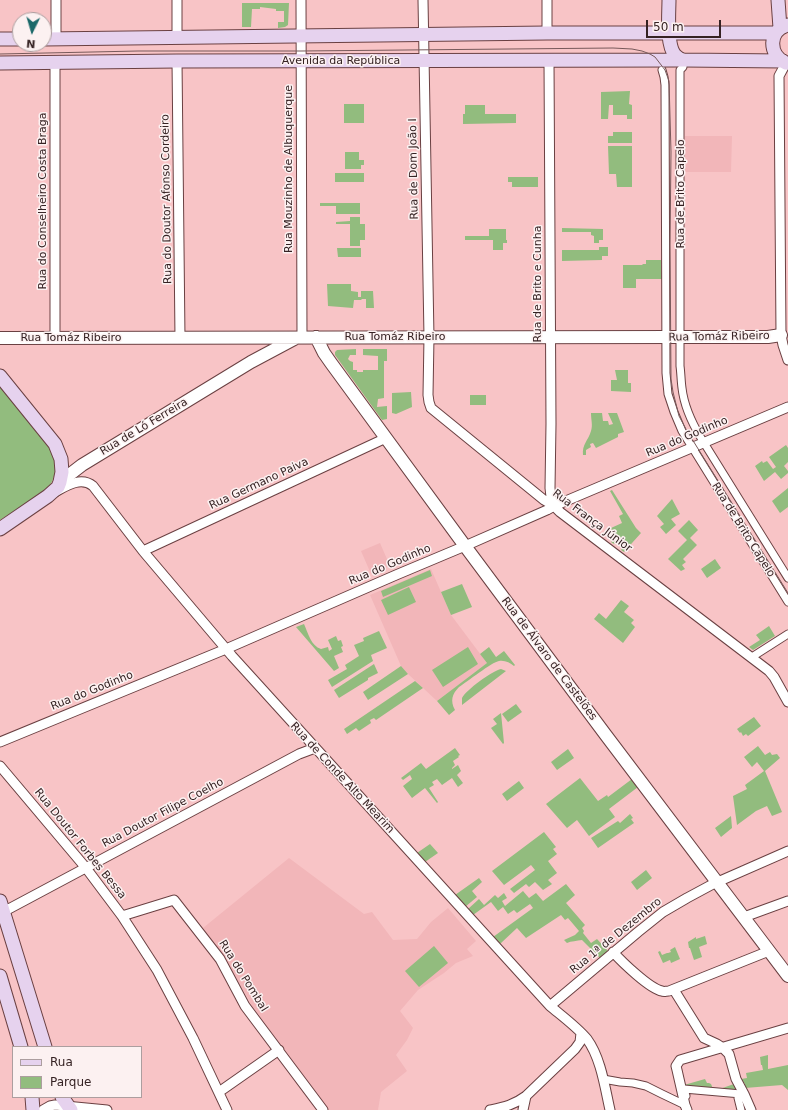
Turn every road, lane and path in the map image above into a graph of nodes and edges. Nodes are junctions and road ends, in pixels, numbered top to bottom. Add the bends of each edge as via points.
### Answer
1 (56, 0) edge
2 (177, 0) edge
3 (301, 0) edge
4 (423, 0) edge
5 (547, 0) edge
6 (669, 0) edge
7 (778, 2) edge
8 (788, 17) edge
9 (52, 26) edge
10 (781, 29) edge
11 (547, 33) junction
12 (669, 33) junction
13 (683, 33) junction
14 (423, 34) junction
15 (302, 36) junction
16 (177, 37) junction
17 (0, 39) edge
18 (12, 39) edge
19 (52, 39) edge
20 (671, 47) junction
21 (683, 60) junction
22 (177, 61) junction
23 (301, 61) junction
24 (424, 61) junction
25 (549, 61) junction
26 (0, 63) edge
27 (55, 63) junction
28 (786, 63) edge
29 (662, 70) dead end
30 (784, 333) edge
31 (299, 337) junction
32 (316, 337) junction
33 (429, 337) junction
34 (551, 337) junction
35 (0, 338) edge
36 (55, 338) junction
37 (180, 338) junction
38 (247, 338) junction
39 (666, 338) junction
40 (680, 338) junction
41 (788, 360) edge
42 (251, 362) junction
43 (0, 376) edge
44 (788, 407) edge
45 (386, 438) junction
46 (702, 441) junction
47 (690, 446) junction
48 (709, 452) junction
49 (698, 458) junction
50 (60, 482) junction
51 (48, 496) junction
52 (554, 506) junction
53 (0, 529) edge
54 (465, 546) junction
55 (143, 551) junction
56 (788, 578) edge
57 (788, 602) edge
58 (788, 634) edge
59 (226, 649) junction
60 (752, 657) junction
61 (788, 702) edge
62 (0, 742) edge
63 (315, 748) junction
64 (0, 766) edge
65 (788, 851) edge
66 (86, 868) junction
67 (717, 883) junction
68 (788, 902) edge
69 (1, 909) edge
70 (122, 916) junction
71 (744, 917) junction
72 (769, 950) junction
73 (613, 952) junction
74 (0, 976) edge
75 (788, 976) edge
76 (674, 990) junction
77 (550, 1006) junction
78 (788, 1028) edge
79 (581, 1033) junction
80 (21, 1046) edge
81 (45, 1046) edge
82 (723, 1048) junction
83 (278, 1050) junction
84 (603, 1079) junction
85 (219, 1092) junction
86 (526, 1096) junction
87 (32, 1098) edge
88 (67, 1104) edge
89 (688, 1108) edge
90 (33, 1110) edge
91 (43, 1110) edge
92 (107, 1110) edge
93 (227, 1110) edge
94 (324, 1110) edge
95 (490, 1110) edge
96 (523, 1110) edge
97 (610, 1110) edge
98 (741, 1110) edge
99 (751, 1110) edge

1 - 9 street
2 - 16 street
3 - 15 street, Rua Mouzinho de Albuquerque
4 - 14 street, Rua de Dom João I
5 - 11 street
6 - 12 main road
7 - 8 main road
7 - 10 main road
10 - 13 main road
10 - 28 main road via 773,39 774,52
11 - 12 main road
11 - 14 main road
12 - 13 main road
12 - 20 main road
13 - 20 main road via 673,38
14 - 15 main road
14 - 24 street, Rua de Dom João I
15 - 16 main road
15 - 23 street, Rua Mouzinho de Albuquerque
16 - 19 main road
17 - 18 main road
20 - 21 main road via 674,54
21 - 25 main road, Avenida da República
21 - 28 main road, Avenida da República
21 - 40 street, Rua de Brito Capelo via 683,67 680,70
22 - 23 main road, Avenida da República
22 - 27 main road, Avenida da República
22 - 37 street, Rua do Doutor Afonso Cordeiro
23 - 24 main road, Avenida da República
23 - 31 street, Rua Mouzinho de Albuquerque
24 - 25 main road, Avenida da República
24 - 33 street, Rua de Dom João I
25 - 34 street, Rua de Brito e Cunha
26 - 27 main road, Avenida da República
27 - 36 street, Rua do Conselheiro Costa Braga
28 - 30 street via 779,76
29 - 39 street, Rua de Brito Capelo via 665,85
30 - 40 street, Rua Tomáz Ribeiro via 768,337
30 - 41 street via 782,345
31 - 32 street, Rua Tomáz Ribeiro
31 - 38 street, Rua Tomáz Ribeiro
31 - 42 street, Rua de Ló Ferreira
32 - 33 street, Rua Tomáz Ribeiro
32 - 45 street, Rua de Álvaro de Castelões via 331,363
33 - 34 street, Rua Tomáz Ribeiro
33 - 52 street, Rua França Júnior via 428,395 431,408
34 - 39 street, Rua Tomáz Ribeiro
34 - 52 street, Rua de Brito e Cunha via 550,488
35 - 36 street, Rua Tomáz Ribeiro
36 - 37 street, Rua Tomáz Ribeiro
37 - 38 street, Rua Tomáz Ribeiro
38 - 42 street via 251,339 257,348
39 - 40 street, Rua Tomáz Ribeiro
39 - 47 street, Rua de Brito Capelo via 668,394
40 - 46 street, Rua de Brito Capelo via 684,400
42 - 50 street, Rua de Ló Ferreira via 82,465
43 - 50 main road via 55,444 61,459
44 - 46 street, Rua do Godinho
45 - 54 street, Rua de Álvaro de Castelões
45 - 55 street, Rua Germano Paiva
46 - 47 street, Rua do Godinho
46 - 48 street, Rua de Brito Capelo
47 - 49 street, Rua de Brito Capelo
47 - 52 street, Rua do Godinho
48 - 49 street
48 - 56 street, Rua de Brito Capelo
49 - 57 street, Rua de Brito Capelo
50 - 51 main road, Rua de Ló Ferreira
51 - 53 main road, Rua de Ló Ferreira
51 - 55 street, Rua de Conde Alto Mearim via 78,481 89,483
52 - 54 street, Rua do Godinho
52 - 60 street, Rua França Júnior
54 - 59 street, Rua do Godinho
54 - 67 street, Rua de Álvaro de Castelões
55 - 59 street, Rua de Conde Alto Mearim
58 - 60 street
59 - 62 street, Rua do Godinho
59 - 63 street, Rua de Conde Alto Mearim
60 - 61 street, Rua França Júnior via 774,677
63 - 66 street, Rua Doutor Filipe Coelho
63 - 77 street, Rua de Conde Alto Mearim
64 - 66 street, Rua Doutor Forbes Bessa
65 - 67 street, Rua 1ª de Dezembro
66 - 69 street, Rua Doutor Filipe Coelho
66 - 70 street, Rua Doutor Forbes Bessa
67 - 71 street, Rua de Álvaro de Castelões
67 - 73 street, Rua 1ª de Dezembro via 663,912
68 - 71 street
69 - 81 main road
70 - 83 street, Rua do Pombal via 174,900 220,959 245,1006
70 - 85 street, Rua Doutor Forbes Bessa via 157,970
71 - 72 street, Rua de Álvaro de Castelões
72 - 75 street, Rua de Álvaro de Castelões
72 - 76 street
73 - 76 street via 653,987 662,991
73 - 77 street, Rua 1ª de Dezembro
74 - 80 main road
76 - 82 street via 704,1038
77 - 79 street, Rua de Conde Alto Mearim
78 - 82 street
79 - 84 street, Rua de Conde Alto Mearim via 593,1048
79 - 86 street via 580,1042 574,1049
82 - 89 street via 678,1062 676,1066
82 - 99 street via 729,1054 736,1079
83 - 85 street
83 - 94 street, Rua do Pombal
84 - 89 street via 646,1086
84 - 97 street, Rua de Conde Alto Mearim
85 - 93 street, Rua Doutor Forbes Bessa
86 - 95 street via 517,1102
86 - 96 street
87 - 90 main road
88 - 91 street via 50,1106
88 - 92 street
89 - 98 street via 684,1089 741,1094 742,1098 738,1098

